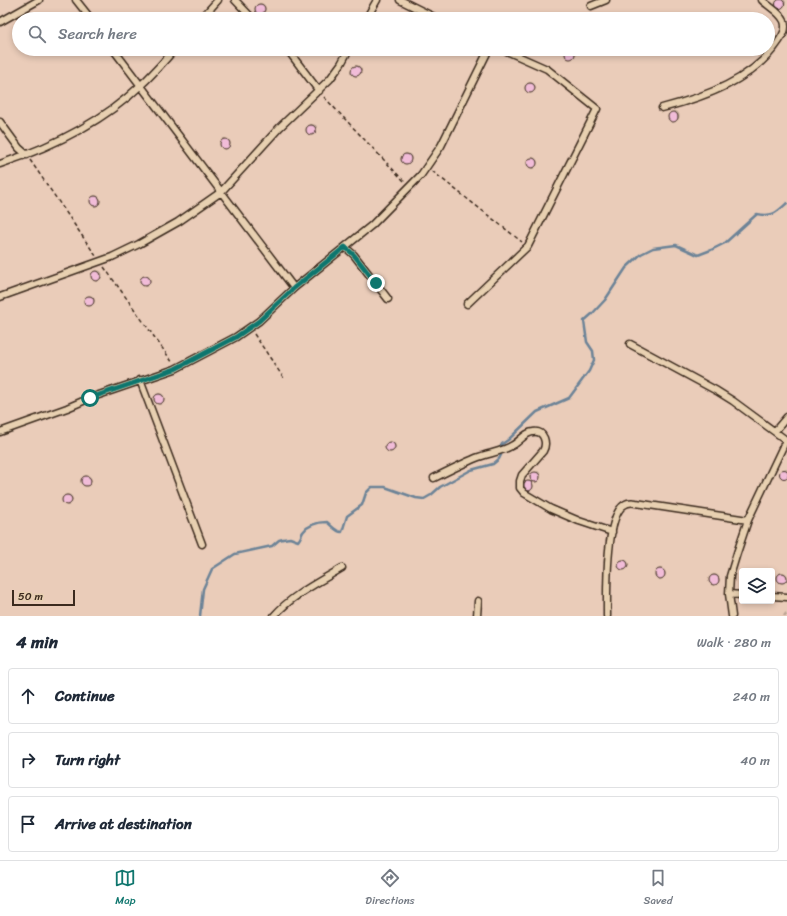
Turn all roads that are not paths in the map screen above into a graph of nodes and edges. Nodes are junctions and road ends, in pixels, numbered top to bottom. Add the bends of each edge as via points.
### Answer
1 (39, 0) edge
2 (76, 0) edge
3 (218, 0) edge
4 (234, 0) edge
5 (377, 0) edge
6 (400, 0) edge
7 (606, 0) edge
8 (762, 0) edge
9 (591, 6) dead end
10 (18, 12) edge
11 (85, 12) edge
12 (207, 12) edge
13 (246, 12) edge
14 (370, 12) edge
15 (424, 12) edge
16 (12, 15) edge
17 (0, 22) edge
18 (775, 46) edge
19 (118, 56) edge
20 (169, 56) edge
21 (292, 56) edge
22 (345, 56) edge
23 (486, 56) edge
24 (518, 56) edge
25 (767, 56) edge
26 (141, 86) junction
27 (319, 91) junction
28 (662, 108) dead end
29 (0, 122) edge
30 (26, 155) junction
31 (0, 164) edge
32 (221, 192) junction
33 (345, 247) junction
34 (294, 288) junction
35 (0, 297) edge
36 (388, 299) dead end
37 (467, 304) dead end
38 (630, 344) dead end
39 (140, 380) junction
40 (787, 417) edge
41 (775, 431) junction
42 (0, 432) edge
43 (786, 440) edge
44 (434, 478) dead end
45 (748, 520) junction
46 (612, 532) junction
47 (202, 544) dead end
48 (342, 568) dead end
49 (729, 594) junction
50 (739, 595) edge
51 (775, 596) edge
52 (787, 597) edge
53 (478, 601) dead end
54 (274, 616) edge
55 (477, 616) edge
56 (607, 616) edge
57 (732, 616) edge

1 - 10 street
2 - 11 street
3 - 12 street
4 - 13 street
5 - 14 street
6 - 15 street
7 - 9 street
8 - 18 street via 780,15 784,22 783,34
16 - 17 street
19 - 26 street
20 - 26 street
21 - 27 street
22 - 27 street
23 - 33 street via 441,146 421,175 372,225
24 - 37 street via 547,69 597,109 528,246
25 - 28 street via 752,70 732,82 687,102
26 - 30 street via 95,121
26 - 32 street
27 - 32 street via 280,127
29 - 30 street
30 - 31 street
32 - 34 street
32 - 35 street via 178,222 112,257
33 - 34 street
33 - 36 street
34 - 39 street via 259,321 236,337 175,369
38 - 41 street via 717,391
39 - 42 street
39 - 47 street
40 - 41 street
41 - 43 street
43 - 45 street
44 - 46 street via 477,458 509,448 534,431 539,432 545,440 546,447 522,475 520,488 551,509
45 - 46 street via 628,502 619,510
45 - 49 street via 730,576
46 - 56 street via 607,576
48 - 54 street via 290,600
49 - 50 street
49 - 57 street
51 - 52 street
53 - 55 street

